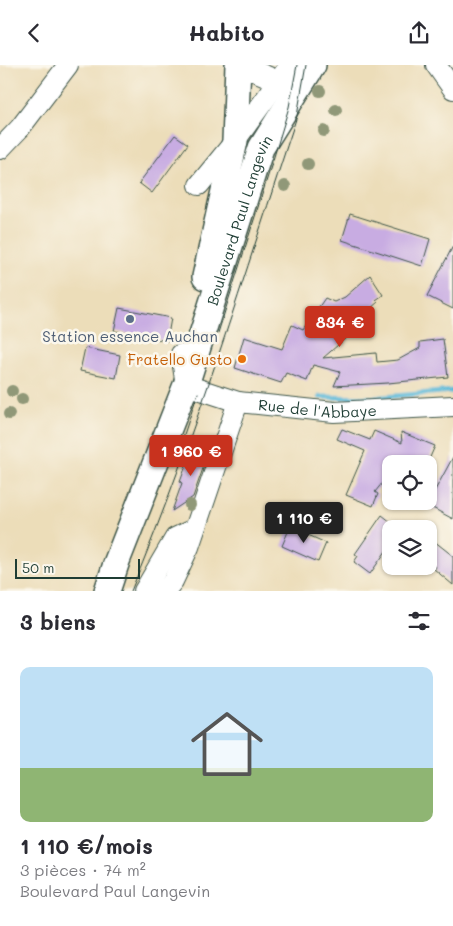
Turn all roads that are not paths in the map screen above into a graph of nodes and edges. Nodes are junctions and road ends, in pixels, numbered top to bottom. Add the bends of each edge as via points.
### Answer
1 (68, 65) edge
2 (238, 65) edge
3 (247, 65) edge
4 (290, 65) edge
5 (313, 65) edge
6 (436, 65) edge
7 (279, 73) edge
8 (453, 89) edge
9 (235, 141) junction
10 (261, 148) junction
11 (0, 149) edge
12 (199, 185) dead end
13 (181, 354) junction
14 (186, 385) junction
15 (238, 402) junction
16 (453, 405) edge
17 (194, 529) junction
18 (90, 591) edge
19 (107, 591) edge
20 (144, 591) edge
21 (165, 591) edge

1 - 11 street
2 - 9 main road, Boulevard Paul Langevin
3 - 7 street via 252,70
4 - 7 street
5 - 10 main road, Boulevard Paul Langevin
6 - 8 street
7 - 9 street
7 - 10 street
9 - 12 street
9 - 13 main road, Boulevard Paul Langevin via 205,280
10 - 14 main road, Boulevard Paul Langevin
13 - 14 street, Boulevard Paul Langevin
13 - 18 main road, Boulevard Paul Langevin
14 - 15 street, Rue de l'Abbaye
14 - 19 main road, Boulevard Paul Langevin
15 - 16 street, Rue de l'Abbaye via 334,412
15 - 17 street
17 - 20 street via 175,538
17 - 21 street via 173,581

